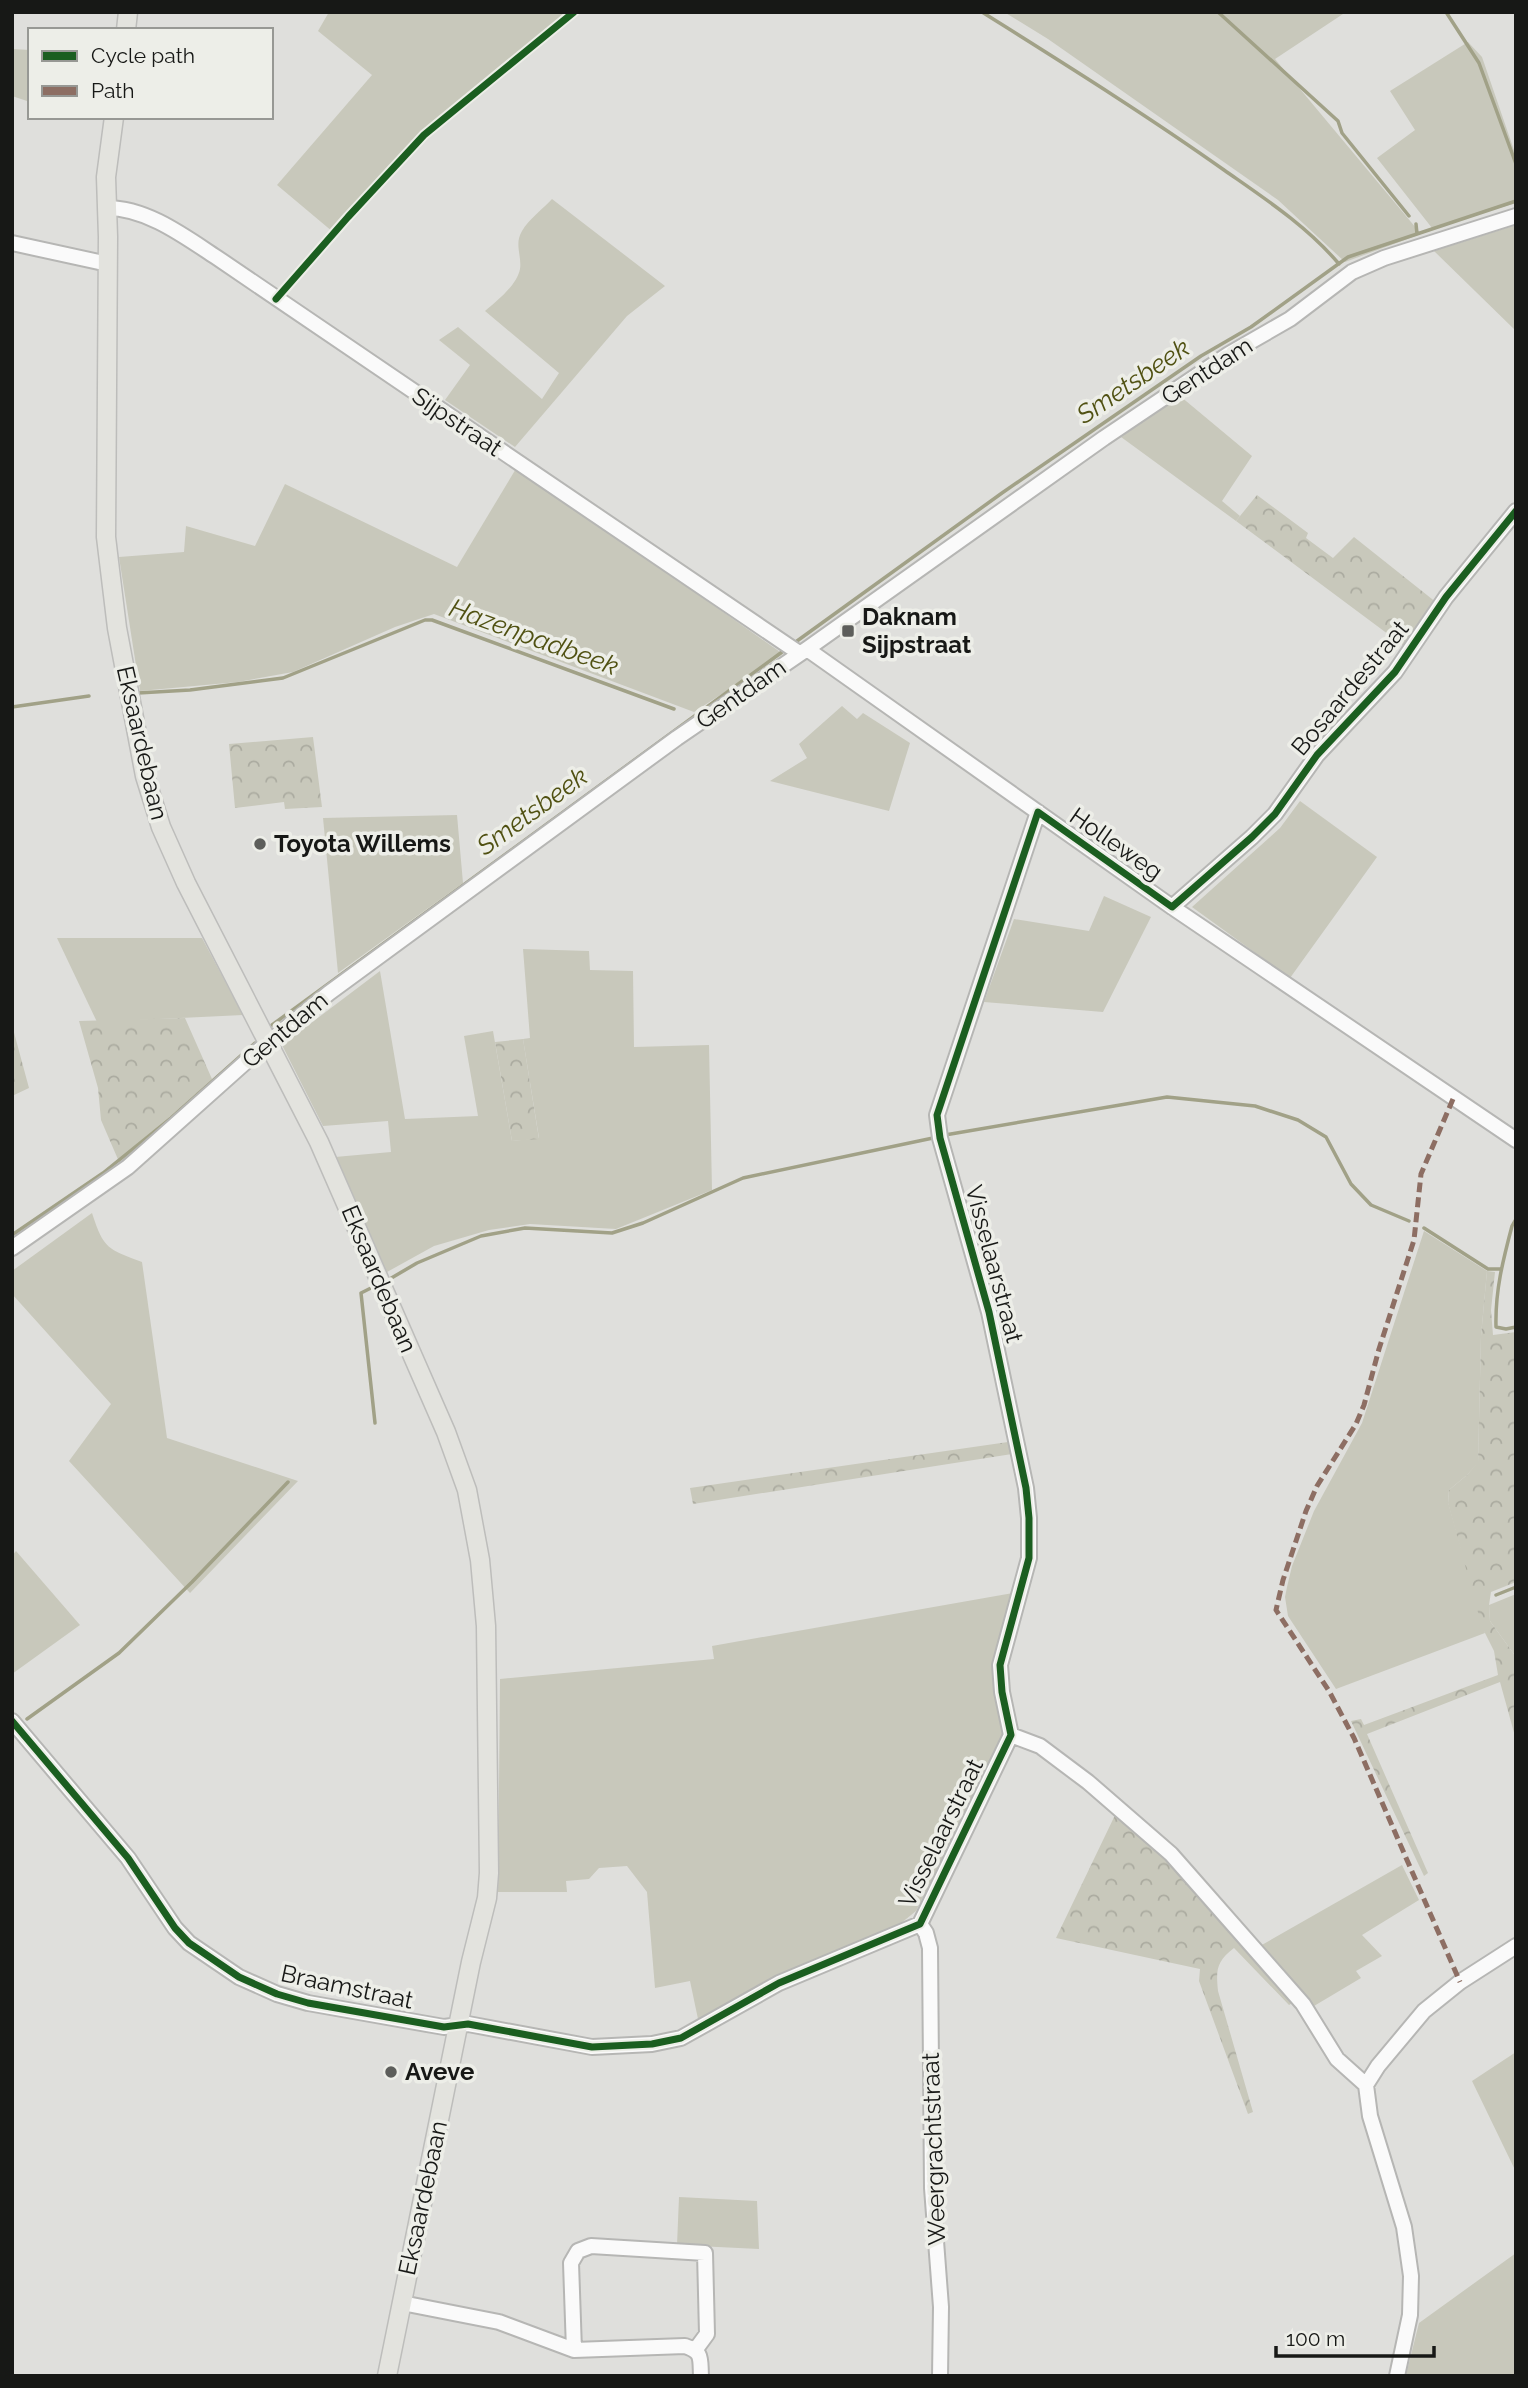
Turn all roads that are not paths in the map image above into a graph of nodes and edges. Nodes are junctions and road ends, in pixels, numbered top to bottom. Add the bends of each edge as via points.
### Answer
1 (114, 119) edge
2 (107, 208) junction
3 (1516, 216) edge
4 (12, 243) edge
5 (108, 264) junction
6 (1516, 511) edge
7 (803, 651) junction
8 (1038, 812) junction
9 (1172, 906) junction
10 (269, 1043) junction
11 (1516, 1140) edge
12 (12, 1248) edge
13 (12, 1721) edge
14 (1011, 1735) junction
15 (920, 1924) junction
16 (1516, 1946) edge
17 (459, 2025) junction
18 (1366, 2085) junction
19 (402, 2303) junction
20 (696, 2349) junction
21 (574, 2350) junction
22 (387, 2376) edge
23 (701, 2376) edge
24 (940, 2376) edge
25 (1397, 2376) edge

1 - 2 main road, Eksaardebaan via 107,161
2 - 5 main road, Eksaardebaan
2 - 7 street, Sijpstraat via 127,209 160,222 216,257
3 - 7 street, Gentdam via 1352,272 1290,319 1104,438
4 - 5 street
5 - 10 main road, Eksaardebaan via 106,537 115,618 145,776 173,856
6 - 9 street, Bosaardestraat via 1446,597 1395,671 1317,755 1275,814
7 - 8 street, Holleweg
7 - 10 street, Gentdam via 497,869
8 - 9 street, Holleweg
8 - 14 street, Visselaarstraat via 937,1115 989,1312 1030,1518 1029,1558 1000,1665
9 - 11 street, Holleweg
10 - 12 street, Gentdam via 134,1163
10 - 17 main road, Eksaardebaan via 319,1142 446,1432 476,1531 486,1626 489,1873
13 - 17 street, Braamstraat via 128,1858 181,1935 219,1965 261,1988 308,2003 444,2027
14 - 15 street, Visselaarstraat
14 - 18 street via 1040,1746 1079,1774 1171,1854 1303,2004 1337,2059
15 - 17 street, Visselaarstraat via 779,1983 681,2038 592,2047
15 - 24 street, Weergrachtstraat via 930,1948 932,2188 941,2307
16 - 18 street via 1424,2011
17 - 19 main road, Eksaardebaan
18 - 25 street via 1370,2116 1404,2227 1411,2276 1410,2315
19 - 21 street via 499,2322
19 - 22 main road, Eksaardebaan
20 - 21 street
20 - 21 street via 707,2334 705,2253 590,2246 578,2251 571,2263
20 - 23 street

